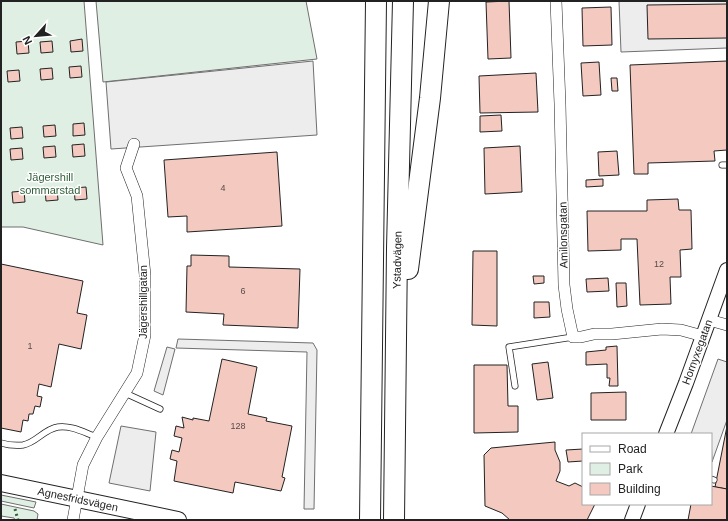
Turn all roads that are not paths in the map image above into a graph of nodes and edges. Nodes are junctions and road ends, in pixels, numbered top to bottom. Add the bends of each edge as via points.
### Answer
1 (376, 1) edge
2 (403, 1) edge
3 (440, 1) edge
4 (556, 1) edge
5 (134, 144) dead end
6 (727, 270) edge
7 (709, 320) junction
8 (727, 325) edge
9 (703, 336) junction
10 (573, 337) junction
11 (515, 386) dead end
12 (125, 393) junction
13 (396, 395) junction
14 (160, 408) dead end
15 (666, 433) edge
16 (97, 437) junction
17 (1, 443) edge
18 (1, 483) edge
19 (77, 500) junction
20 (638, 505) edge
21 (73, 520) edge
22 (178, 520) edge
23 (370, 520) edge
24 (394, 520) edge
25 (632, 520) edge

1 - 23 highway
2 - 13 highway, Ystadvägen
3 - 13 highway via 411,238
4 - 10 street, Amilonsgatan via 564,285
5 - 12 street, Jägershillgatan via 126,168 137,196 145,275 145,335 137,373
6 - 7 street, Hornyxegatan
7 - 8 street
7 - 9 street, Hornyxegatan
9 - 10 street via 681,330 662,329
9 - 15 street, Hornyxegatan
10 - 11 lane via 509,347
12 - 14 lane
12 - 16 street, Jägershillgatan
13 - 24 highway, Ystadvägen
16 - 17 lane via 70,428 58,427 22,446
16 - 19 street, Jägershillgatan via 83,465
18 - 19 main road, Agnesfridsvägen
19 - 21 street, Jägershillgatan
19 - 22 main road, Agnesfridsvägen
20 - 25 street

